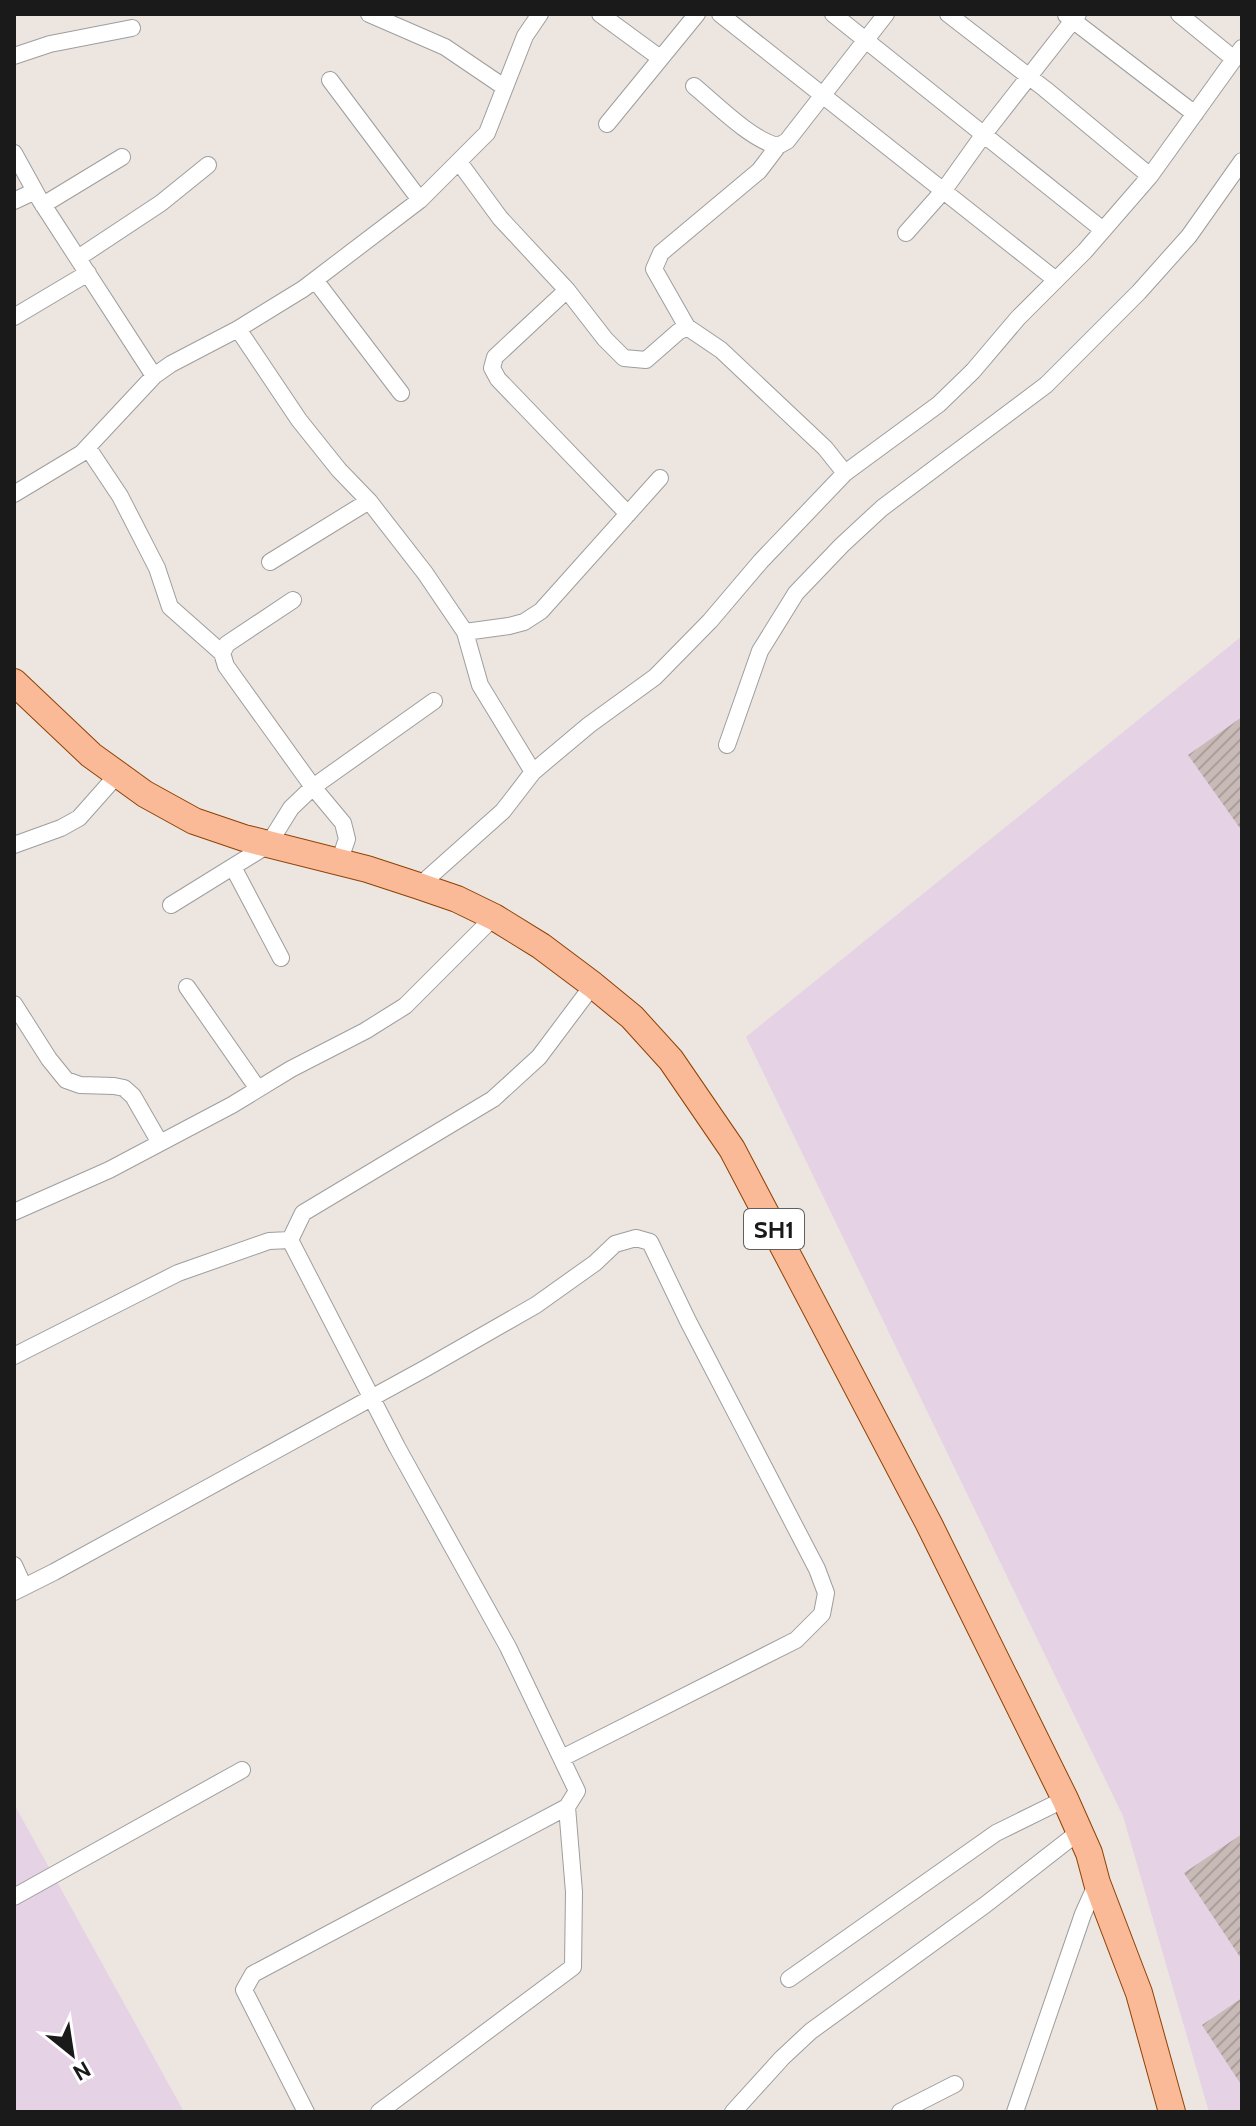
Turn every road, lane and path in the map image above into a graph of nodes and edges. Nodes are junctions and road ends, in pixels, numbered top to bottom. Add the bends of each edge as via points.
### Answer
1 (369, 14) edge
2 (540, 14) edge
3 (600, 14) edge
4 (697, 14) edge
5 (720, 14) edge
6 (833, 14) edge
7 (886, 14) edge
8 (948, 14) edge
9 (1179, 14) edge
10 (1072, 16) edge
11 (132, 28) dead end
12 (866, 41) junction
13 (1238, 54) edge
14 (14, 56) edge
15 (660, 58) junction
16 (1028, 76) junction
17 (330, 80) dead end
18 (694, 86) dead end
19 (504, 87) junction
20 (823, 96) junction
21 (1195, 114) junction
22 (607, 124) dead end
23 (984, 134) junction
24 (778, 146) junction
25 (14, 153) edge
26 (122, 157) dead end
27 (1242, 161) edge
28 (459, 162) junction
29 (208, 165) dead end
30 (1150, 176) junction
31 (944, 190) junction
32 (39, 198) junction
33 (420, 200) junction
34 (14, 201) edge
35 (1103, 230) junction
36 (906, 233) dead end
37 (78, 258) junction
38 (88, 273) junction
39 (315, 280) junction
40 (1056, 280) junction
41 (567, 290) junction
42 (14, 317) edge
43 (687, 327) junction
44 (238, 329) junction
45 (154, 376) junction
46 (401, 393) dead end
47 (88, 448) junction
48 (845, 473) junction
49 (660, 478) dead end
50 (14, 494) edge
51 (369, 501) junction
52 (628, 514) junction
53 (270, 562) dead end
54 (293, 600) dead end
55 (465, 632) junction
56 (222, 653) junction
57 (14, 682) edge
58 (434, 701) dead end
59 (727, 745) dead end
60 (533, 772) junction
61 (118, 774) junction
62 (313, 787) junction
63 (14, 845) edge
64 (268, 845) junction
65 (339, 862) junction
66 (233, 867) junction
67 (419, 886) junction
68 (171, 905) dead end
69 (494, 917) junction
70 (281, 958) dead end
71 (593, 985) junction
72 (187, 987) dead end
73 (14, 1004) edge
74 (258, 1089) junction
75 (160, 1143) junction
76 (14, 1212) edge
77 (290, 1240) junction
78 (14, 1356) edge
79 (370, 1397) junction
80 (14, 1565) edge
81 (19, 1589) edge
82 (562, 1758) junction
83 (242, 1770) dead end
84 (1065, 1799) junction
85 (567, 1807) junction
86 (1080, 1831) junction
87 (1097, 1883) junction
88 (14, 1897) edge
89 (789, 1979) dead end
90 (955, 2084) dead end
91 (306, 2112) edge
92 (379, 2112) edge
93 (733, 2112) edge
94 (900, 2112) edge
95 (1015, 2112) edge
96 (1172, 2112) edge

1 - 19 street via 445,47
2 - 19 street
3 - 15 street
4 - 15 street
5 - 20 street
6 - 12 street
7 - 12 street
8 - 16 street
9 - 13 street
10 - 16 street
10 - 21 street
11 - 14 street
12 - 20 street
12 - 23 street
13 - 21 street
15 - 22 street
16 - 23 street
16 - 30 street
17 - 33 street
18 - 24 street via 768,144
19 - 28 street via 487,133
20 - 24 street
20 - 31 street
21 - 30 street
23 - 31 street
23 - 35 street
24 - 43 street via 759,171 661,253 654,269
25 - 32 street
26 - 32 street
27 - 59 street via 1189,236 1046,385 882,508 796,593 760,651
28 - 33 street
28 - 41 street via 500,218
29 - 37 street
30 - 35 street
31 - 36 street
31 - 40 street
32 - 34 street
32 - 37 street
33 - 39 street
35 - 40 street
37 - 38 street
38 - 42 street
38 - 45 street
39 - 44 street
39 - 46 street
40 - 48 street via 939,404
41 - 43 street via 624,358 646,360
41 - 52 street via 495,357 492,368
43 - 48 street via 721,350
44 - 45 street
44 - 51 street via 299,420
45 - 47 street
47 - 50 street
47 - 56 street via 151,556 170,607
48 - 60 street via 655,677
49 - 52 street
51 - 53 street
51 - 55 street
52 - 55 street via 541,611 524,622
54 - 56 street via 227,644
55 - 60 street via 480,685
56 - 62 street
57 - 61 main road, SH1
58 - 62 street
60 - 67 street via 503,811
61 - 63 street via 79,818
61 - 64 main road, SH1 via 194,821
62 - 64 street via 291,808
62 - 65 street via 343,823 347,839
64 - 65 main road, SH1
64 - 66 street
65 - 67 main road, SH1
66 - 68 street
66 - 70 street
67 - 69 main road, SH1
69 - 71 main road, SH1
69 - 74 street via 405,1006
71 - 77 street via 539,1057 493,1099 303,1213
71 - 84 main road, SH1 via 671,1060 732,1149 929,1524
72 - 74 street
73 - 75 street via 66,1080 124,1088
74 - 75 street
75 - 76 street
77 - 78 street via 269,1241 178,1273
77 - 79 street
79 - 81 street
79 - 82 street via 508,1647
79 - 82 street via 536,1305 615,1244 636,1238 650,1242 826,1593 822,1614 796,1640
80 - 81 street
82 - 85 street via 577,1791
83 - 88 street
84 - 86 main road, SH1
84 - 89 street via 996,1833
85 - 91 street via 253,1974 244,1990
85 - 92 street via 573,1967
86 - 87 main road, SH1
86 - 93 street via 811,2031
87 - 95 street
87 - 96 main road, SH1 via 1139,1993
90 - 94 street

